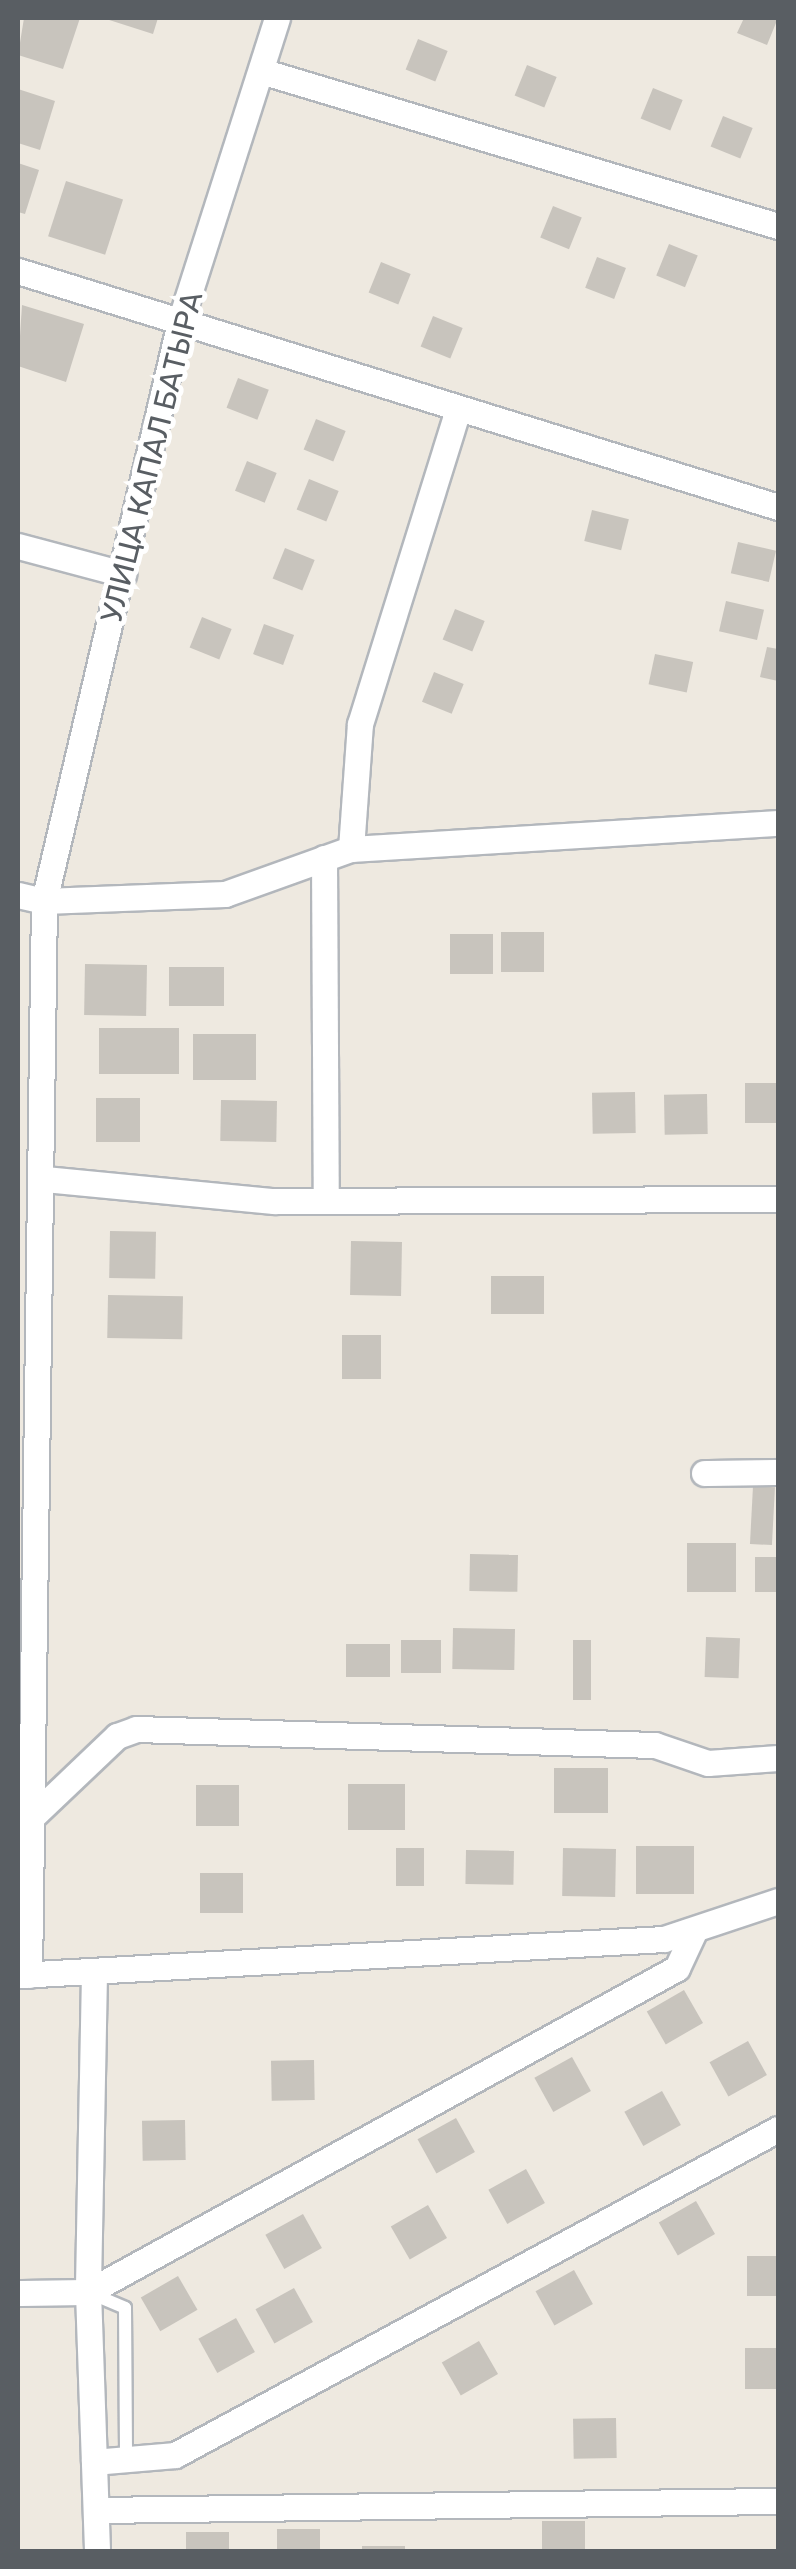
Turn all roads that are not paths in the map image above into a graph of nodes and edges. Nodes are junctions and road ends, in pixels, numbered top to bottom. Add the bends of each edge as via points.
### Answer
1 (276, 18) edge
2 (261, 71) junction
3 (778, 226) edge
4 (18, 272) edge
5 (180, 322) junction
6 (458, 410) junction
7 (778, 508) edge
8 (18, 546) edge
9 (123, 574) junction
10 (778, 823) edge
11 (351, 849) junction
12 (324, 858) junction
13 (18, 894) edge
14 (44, 901) junction
15 (44, 1178) junction
16 (778, 1199) edge
17 (326, 1201) junction
18 (778, 1472) edge
19 (704, 1473) dead end
20 (778, 1758) edge
21 (35, 1814) junction
22 (778, 1901) edge
23 (692, 1933) junction
24 (94, 1973) junction
25 (23, 1975) edge
26 (778, 2129) edge
27 (18, 2292) edge
28 (88, 2292) junction
29 (126, 2461) junction
30 (94, 2462) junction
31 (778, 2501) edge
32 (96, 2510) junction
33 (97, 2552) edge

1 - 2 street, УЛИЦА КАПАЛ БАТЫРА
2 - 3 street
2 - 5 street, УЛИЦА КАПАЛ БАТЫРА
4 - 5 street
5 - 6 street
5 - 9 street, УЛИЦА КАПАЛ БАТЫРА
6 - 7 street
6 - 11 street via 360,724
8 - 9 street
9 - 14 street, УЛИЦА КАПАЛ БАТЫРА
10 - 11 street
11 - 12 street
12 - 14 street via 225,894
12 - 17 street
13 - 14 street
14 - 15 street, УЛИЦА КАПАЛ БАТЫРА
15 - 17 street
15 - 21 street, УЛИЦА КАПАЛ БАТЫРА
16 - 17 street
18 - 19 street
20 - 21 street via 708,1763 655,1745 136,1729 117,1736
21 - 25 street, УЛИЦА КАПАЛ БАТЫРА
22 - 23 street
23 - 24 street
23 - 28 street via 677,1968
24 - 25 street
24 - 28 street
26 - 29 street via 175,2455
27 - 28 street
28 - 29 lane via 125,2308
28 - 30 street
29 - 30 street
30 - 32 street
31 - 32 street
32 - 33 street

